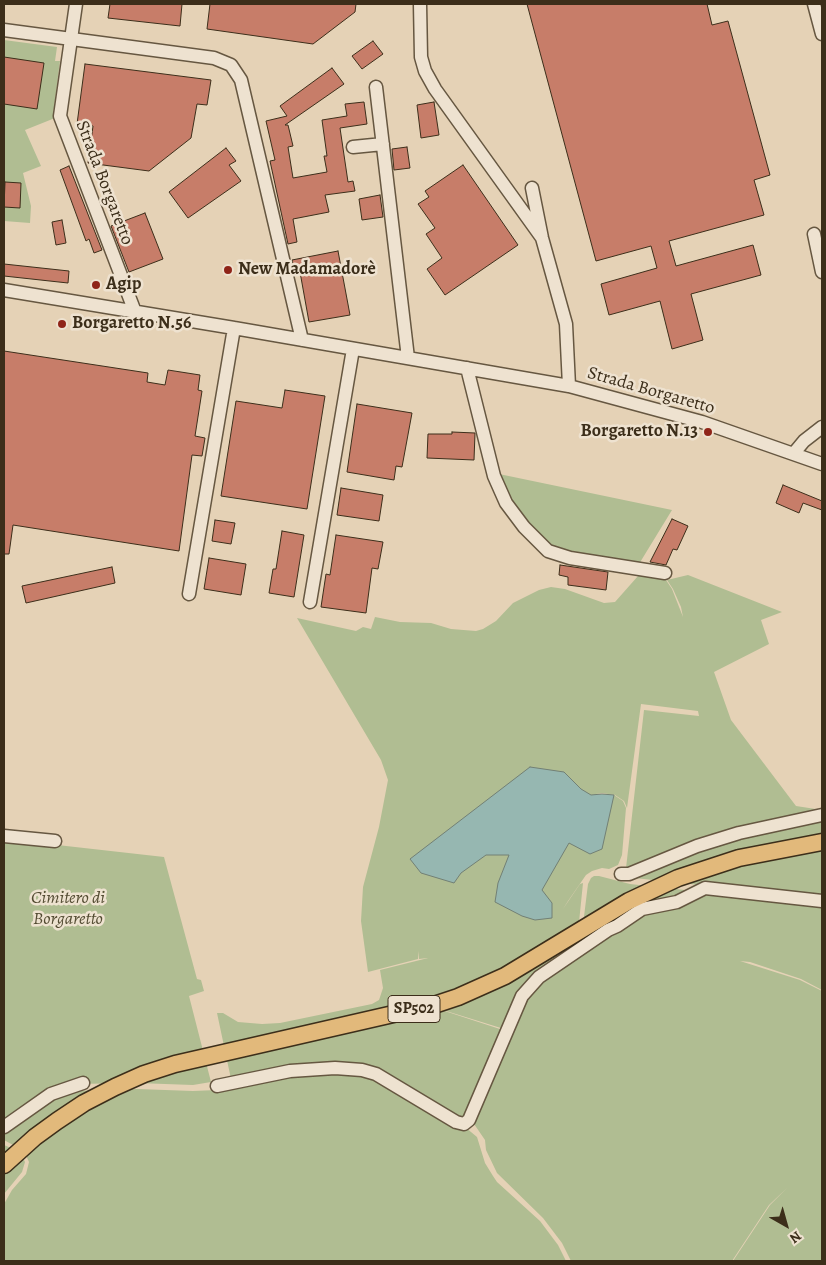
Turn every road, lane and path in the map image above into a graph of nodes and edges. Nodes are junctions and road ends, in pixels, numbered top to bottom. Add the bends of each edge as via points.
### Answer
1 (76, 4) edge
2 (420, 4) edge
3 (814, 4) edge
4 (4, 30) edge
5 (822, 34) edge
6 (71, 39) junction
7 (376, 87) dead end
8 (383, 144) junction
9 (353, 147) dead end
10 (532, 188) dead end
11 (814, 234) dead end
12 (542, 238) junction
13 (822, 272) edge
14 (4, 290) edge
15 (135, 312) junction
16 (234, 328) junction
17 (302, 340) junction
18 (353, 349) junction
19 (408, 358) junction
20 (466, 368) junction
21 (569, 386) junction
22 (822, 427) edge
23 (794, 453) junction
24 (822, 464) edge
25 (665, 573) dead end
26 (189, 594) dead end
27 (310, 602) dead end
28 (822, 816) edge
29 (4, 836) edge
30 (55, 841) dead end
31 (822, 842) edge
32 (620, 874) dead end
33 (822, 901) edge
34 (82, 1083) dead end
35 (217, 1086) dead end
36 (4, 1127) edge
37 (4, 1165) edge

1 - 6 street, Strada Borgaretto
2 - 12 street via 421,57 426,72
3 - 5 street
4 - 6 street
6 - 15 street, Strada Borgaretto via 60,116
6 - 17 street via 214,58 235,70 241,80
7 - 8 street
8 - 9 street
8 - 19 street
10 - 12 street
11 - 13 street
12 - 21 street via 566,324
14 - 15 street, Strada Borgaretto
15 - 16 street, Strada Borgaretto
16 - 17 street, Strada Borgaretto
16 - 26 street
17 - 18 street, Strada Borgaretto
18 - 19 street, Strada Borgaretto
18 - 27 street
19 - 20 street, Strada Borgaretto
20 - 21 street, Strada Borgaretto
20 - 25 street via 494,476 506,503 524,528 548,551 570,558
21 - 23 street, Strada Borgaretto via 702,422
22 - 23 street
23 - 24 street, Strada Borgaretto
28 - 32 street via 739,833 629,874
29 - 30 street
31 - 37 main road, SP502 via 739,858 653,888 506,976 458,997 144,1074 57,1121
33 - 35 street via 705,888 677,902 642,909 608,930 539,976 522,996 470,1120 464,1124 376,1074 362,1070 290,1071
34 - 36 street via 51,1094

